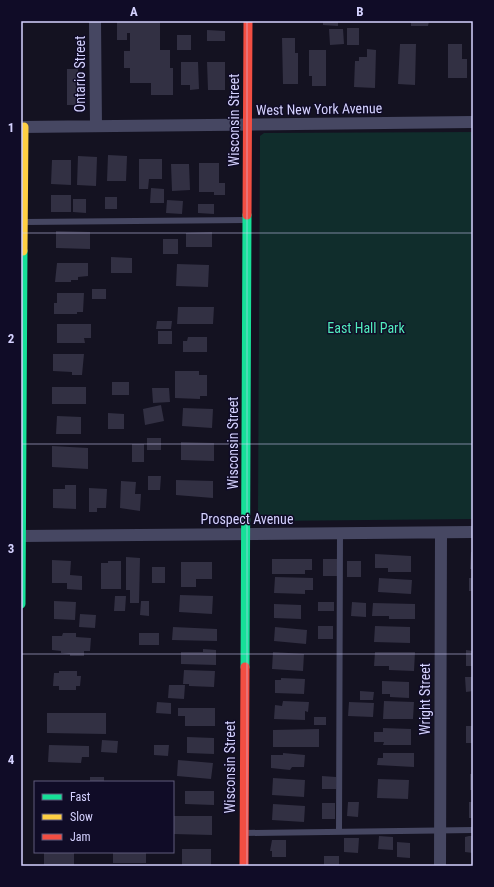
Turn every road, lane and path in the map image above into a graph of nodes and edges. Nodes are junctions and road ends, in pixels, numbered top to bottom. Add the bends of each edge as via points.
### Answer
1 (95, 21) edge
2 (248, 21) edge
3 (473, 122) edge
4 (248, 125) junction
5 (96, 126) junction
6 (22, 127) edge
7 (248, 220) junction
8 (23, 222) junction
9 (21, 397) edge
10 (441, 532) junction
11 (473, 532) edge
12 (246, 533) junction
13 (340, 533) junction
14 (22, 536) edge
15 (21, 573) edge
16 (21, 604) edge
17 (439, 830) junction
18 (473, 830) edge
19 (339, 832) junction
20 (244, 833) junction
21 (244, 866) edge
22 (440, 866) edge

1 - 5 street, Ontario Street
2 - 4 street, Wisconsin Street
3 - 4 street, West New York Avenue
4 - 5 street, West New York Avenue
4 - 7 street, Wisconsin Street
5 - 6 street, West New York Avenue
6 - 8 street
7 - 8 lane
7 - 12 street, Wisconsin Street
8 - 9 street
9 - 14 street
10 - 11 street, Prospect Avenue
10 - 13 street, Prospect Avenue
10 - 17 street, Wright Street
12 - 13 street, Prospect Avenue
12 - 14 street, Prospect Avenue
12 - 20 street, Wisconsin Street
13 - 19 lane
14 - 15 street
15 - 16 street
17 - 18 lane
17 - 19 lane
17 - 22 street, Wright Street
19 - 20 lane
20 - 21 street, Wisconsin Street

